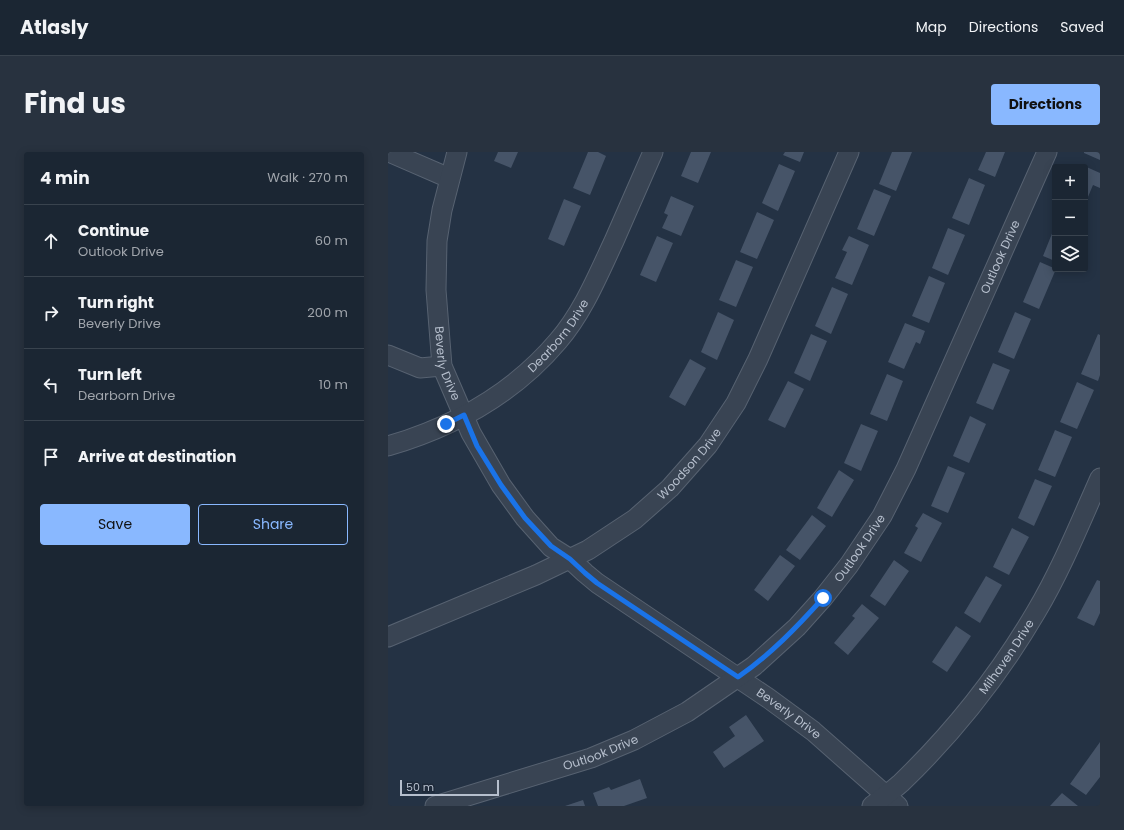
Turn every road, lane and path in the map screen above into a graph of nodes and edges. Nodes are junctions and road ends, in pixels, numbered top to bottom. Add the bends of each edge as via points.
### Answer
1 (389, 152) edge
2 (457, 152) edge
3 (653, 152) edge
4 (849, 152) edge
5 (1047, 152) edge
6 (449, 178) junction
7 (388, 355) edge
8 (442, 366) junction
9 (464, 415) junction
10 (388, 446) edge
11 (1100, 478) edge
12 (570, 559) junction
13 (388, 637) edge
14 (738, 677) junction
15 (885, 802) edge
16 (435, 806) edge

1 - 6 street
2 - 6 street, Beverly Drive
3 - 9 street, Dearborn Drive via 598,276 558,341 510,387
4 - 12 street, Woodson Drive via 758,359 736,403 708,445 670,488 635,519
5 - 14 street, Outlook Drive via 906,469 882,516 823,598 754,666
6 - 8 street, Beverly Drive via 437,241 436,290
7 - 8 street via 420,368
8 - 9 street, Beverly Drive
9 - 10 street, Dearborn Drive via 404,442
9 - 12 street, Beverly Drive via 477,446 525,518 551,546
11 - 15 street, Milhaven Drive via 1055,576 1009,656 960,720
12 - 13 street, Woodson Drive
12 - 14 street, Beverly Drive via 597,583
14 - 15 street, Beverly Drive via 812,731
14 - 16 street, Outlook Drive via 687,712 634,740 591,758

